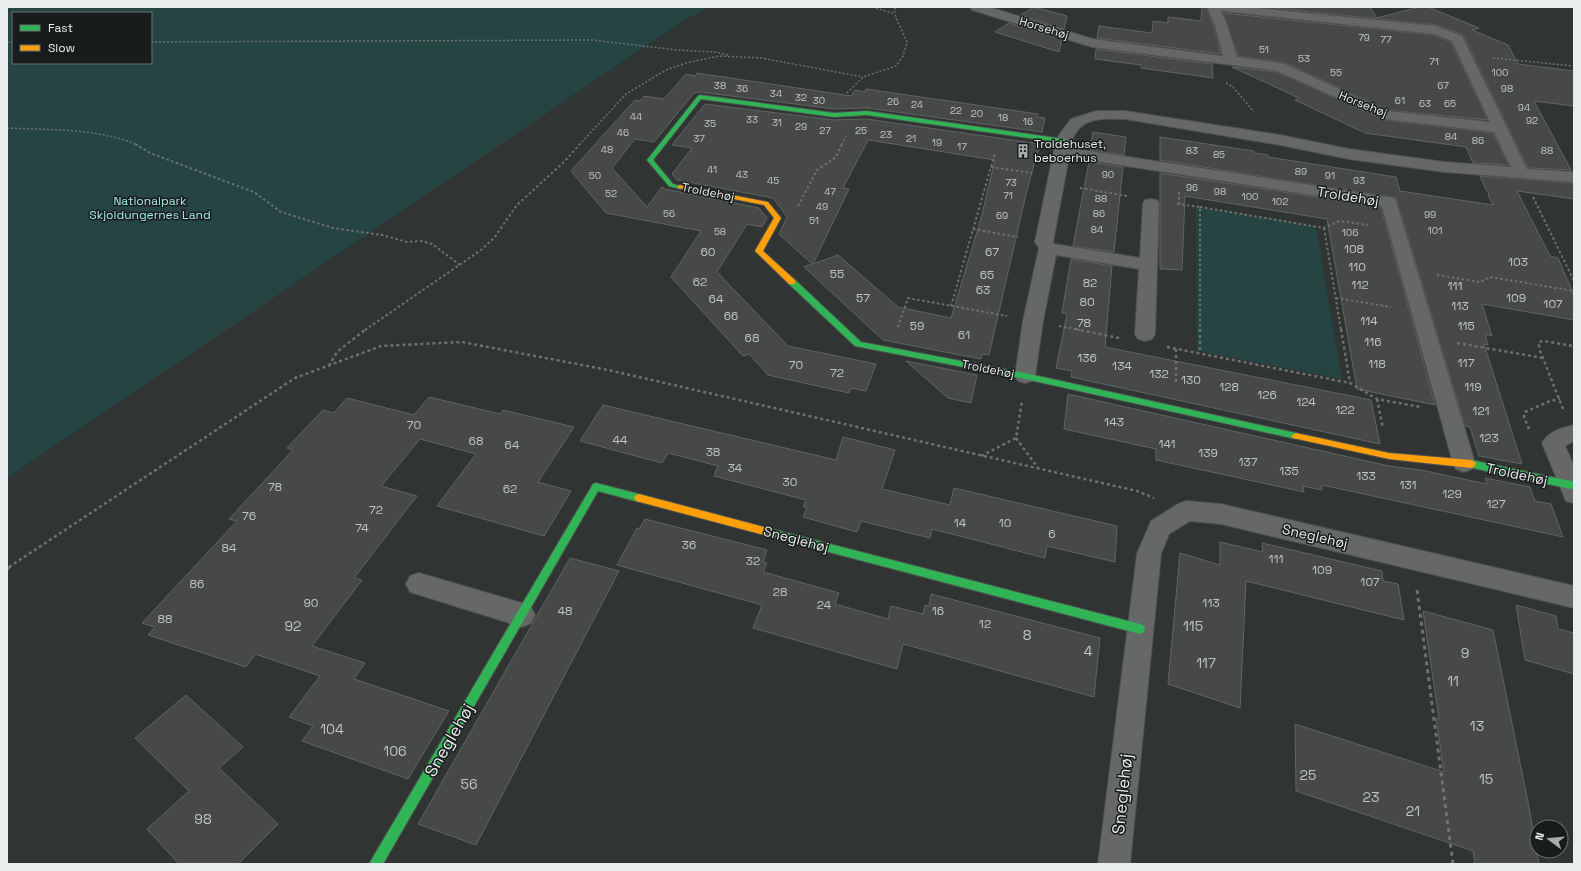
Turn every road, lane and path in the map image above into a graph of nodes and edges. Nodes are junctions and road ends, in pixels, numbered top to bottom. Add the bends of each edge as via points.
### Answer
1 (872, 7) edge
2 (898, 7) edge
3 (976, 7) edge
4 (1213, 7) edge
5 (1393, 13) dead end
6 (895, 14) junction
7 (1399, 26) junction
8 (152, 42) edge
9 (1465, 55) junction
10 (734, 57) junction
11 (1216, 58) junction
12 (1231, 60) junction
13 (1574, 66) edge
14 (863, 77) junction
15 (857, 114) junction
16 (834, 115) junction
17 (7, 128) edge
18 (1501, 128) junction
19 (1000, 132) junction
20 (1280, 140) junction
21 (1063, 146) junction
22 (991, 167) junction
23 (1522, 174) junction
24 (1058, 177) junction
25 (1574, 177) edge
26 (1151, 204) dead end
27 (1200, 207) dead end
28 (778, 218) junction
29 (1339, 221) dead end
30 (1324, 228) junction
31 (973, 229) junction
32 (1046, 245) junction
33 (460, 265) junction
34 (1148, 265) junction
35 (1408, 271) junction
36 (1574, 281) edge
37 (1574, 291) edge
38 (1336, 298) junction
39 (951, 306) junction
40 (1420, 312) junction
41 (1033, 321) junction
42 (1145, 334) dead end
43 (1428, 337) junction
44 (1122, 338) dead end
45 (1164, 346) dead end
46 (1574, 346) edge
47 (1176, 349) junction
48 (890, 350) junction
49 (1544, 358) junction
50 (329, 366) junction
51 (1025, 376) junction
52 (1350, 382) junction
53 (1175, 409) junction
54 (1450, 413) junction
55 (1530, 431) dead end
56 (1574, 433) edge
57 (1016, 438) junction
58 (981, 456) junction
59 (1464, 463) junction
60 (1039, 469) junction
61 (1572, 489) edge
62 (1186, 511) junction
63 (1414, 559) junction
64 (7, 569) edge
65 (420, 584) dead end
66 (1574, 597) edge
67 (522, 615) junction
68 (1140, 629) junction
69 (376, 864) edge
70 (1114, 864) edge
71 (1452, 864) edge

1 - 6 path
2 - 6 path via 894,9
3 - 11 street, Horsehøj via 1092,43
4 - 7 street
4 - 12 street
5 - 7 street
6 - 14 path via 907,36 907,52 896,66 870,72
7 - 9 street via 1436,30 1457,40
8 - 10 path via 592,40 715,52
9 - 13 path
9 - 18 street
10 - 14 path via 769,60
10 - 33 path via 719,56 686,63 649,79 626,94 564,162 517,205 494,238
11 - 12 street, Horsehøj
11 - 20 path via 1217,79 1233,87
12 - 18 street, Horsehøj via 1280,67 1384,115
14 - 16 path via 852,85
15 - 16 street, Troldehøj
15 - 19 street, Troldehøj via 867,113
15 - 28 path via 836,157 817,170 792,217
16 - 28 street, Troldehøj via 700,97 650,160 671,185 766,203
17 - 33 path via 98,133 119,137 150,153 254,192 281,212 333,228 382,235 407,242 421,241 432,244
18 - 23 street
19 - 21 street, Troldehøj
19 - 22 path
20 - 21 street, Troldehøj via 1125,115 1103,114 1070,127
20 - 23 street, Troldehøj via 1349,154 1444,167
21 - 24 street, Troldehøj
21 - 35 street, Troldehøj via 1389,202
22 - 24 path
22 - 31 path
23 - 25 street, Troldehøj
23 - 36 path
24 - 32 street, Troldehøj
26 - 34 street
27 - 30 path
28 - 48 street, Troldehøj via 759,251 858,344
29 - 30 path
30 - 38 path
31 - 32 path
31 - 39 path
32 - 34 street
32 - 41 street, Troldehøj
33 - 50 path via 374,323 337,352
34 - 42 street
35 - 37 path via 1480,282 1490,277
35 - 40 street, Troldehøj
38 - 40 path
38 - 52 path
39 - 41 path
39 - 48 path via 908,298
40 - 43 street, Troldehøj
41 - 44 path
41 - 51 street, Troldehøj
43 - 49 path
43 - 54 street, Troldehøj
45 - 47 path
46 - 49 path via 1539,342
47 - 52 path
47 - 53 path
48 - 51 street, Troldehøj
49 - 55 path via 1560,399 1525,412 1524,417
50 - 58 path via 381,346 462,342 616,372
50 - 64 path via 295,378
51 - 53 street, Troldehøj
51 - 57 path
52 - 54 path via 1377,399
53 - 59 street, Troldehøj via 1389,456
54 - 59 street, Troldehøj
56 - 61 street via 1565,435 1553,443
57 - 58 path
57 - 60 path
58 - 60 path
59 - 61 street, Troldehøj
60 - 62 path via 1137,490
62 - 63 street, Sneglehøj via 1221,514
62 - 68 street, Sneglehøj via 1160,528 1148,554
63 - 66 street, Sneglehøj
63 - 71 path
65 - 67 street
67 - 68 street, Sneglehøj via 596,487
67 - 69 street, Sneglehøj
68 - 70 street, Sneglehøj

